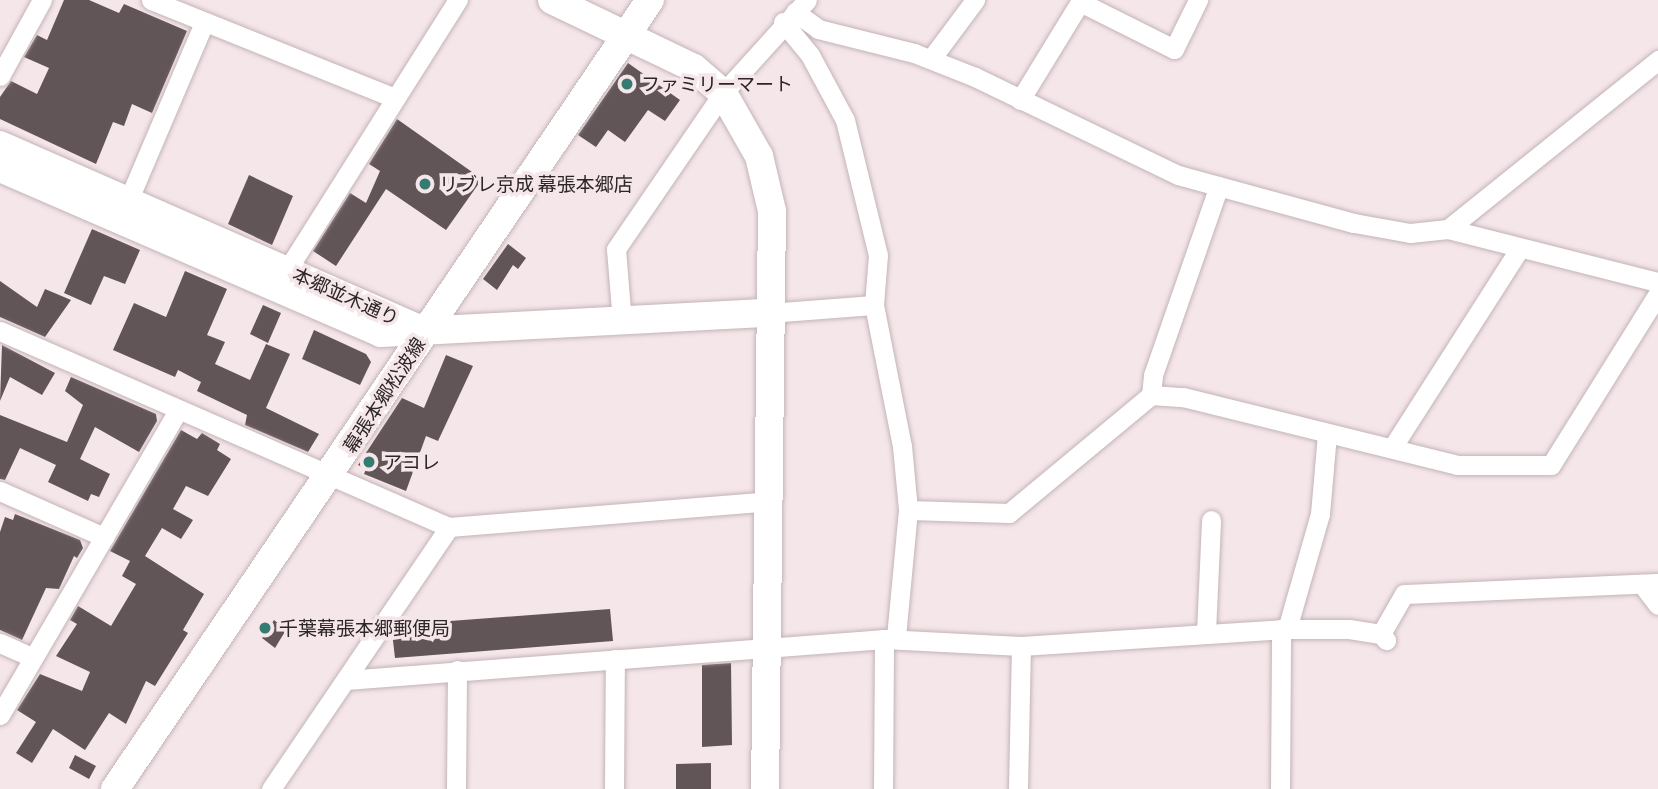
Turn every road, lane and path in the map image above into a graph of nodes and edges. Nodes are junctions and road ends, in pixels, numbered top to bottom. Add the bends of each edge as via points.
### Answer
1 (42, 0) edge
2 (151, 0) edge
3 (458, 0) edge
4 (552, 0) edge
5 (650, 0) edge
6 (975, 0) edge
7 (1198, 0) edge
8 (795, 11) edge
9 (204, 23) junction
10 (626, 33) junction
11 (932, 59) junction
12 (1658, 60) edge
13 (0, 76) edge
14 (723, 93) junction
15 (396, 98) junction
16 (1020, 100) junction
17 (0, 145) edge
18 (0, 167) edge
19 (1219, 186) junction
20 (128, 201) junction
21 (1448, 229) junction
22 (1520, 248) junction
23 (287, 270) junction
24 (1658, 282) edge
25 (1658, 294) edge
26 (874, 305) junction
27 (768, 313) junction
28 (622, 322) junction
29 (0, 331) edge
30 (425, 332) junction
31 (1151, 396) junction
32 (178, 410) junction
33 (1327, 433) junction
34 (1392, 448) junction
35 (331, 475) junction
36 (0, 491) edge
37 (769, 501) junction
38 (908, 510) junction
39 (1211, 520) dead end
40 (449, 527) junction
41 (104, 537) junction
42 (1650, 584) edge
43 (1658, 605) edge
44 (1284, 629) junction
45 (1206, 632) junction
46 (890, 639) junction
47 (0, 643) edge
48 (766, 646) junction
49 (1021, 646) junction
50 (33, 658) junction
51 (615, 659) junction
52 (457, 670) junction
53 (346, 680) junction
54 (0, 715) edge
55 (115, 789) edge
56 (271, 789) edge
57 (456, 789) edge
58 (614, 789) edge
59 (765, 789) edge
60 (883, 789) edge
61 (1018, 789) edge
62 (1280, 789) edge

1 - 13 street
2 - 9 street
3 - 15 street
4 - 10 street
5 - 10 street, 幕張本郷松波線
6 - 11 street
7 - 16 street via 1174,49 1080,2
8 - 11 street via 818,29
8 - 14 street
8 - 26 street via 810,55 845,120 878,255
9 - 15 street
9 - 20 street
10 - 14 street via 694,68
10 - 30 street, 幕張本郷松波線
11 - 16 street
12 - 21 street
14 - 27 street via 759,156 772,211
14 - 28 street via 616,249
15 - 23 street
16 - 19 street via 1129,154
17 - 20 street, 本郷並木通り
18 - 30 street, 本郷並木通り via 381,333
19 - 21 street via 1354,223 1410,233
19 - 31 street via 1153,375
20 - 23 street, 本郷並木通り
21 - 22 street
22 - 24 street
22 - 34 street
23 - 30 street, 本郷並木通り
25 - 34 street via 1551,464 1457,465
26 - 27 street
26 - 38 street via 902,446
27 - 28 street
27 - 37 street
28 - 30 street
29 - 32 street
30 - 35 street, 幕張本郷松波線
31 - 33 street via 1184,397
31 - 38 street via 1009,513
32 - 35 street
32 - 41 street
33 - 34 street
33 - 44 street via 1320,514
35 - 40 street
35 - 55 street, 幕張本郷松波線
36 - 41 street
37 - 40 street
37 - 48 street
38 - 46 street
39 - 45 street
40 - 53 street
41 - 50 street
42 - 43 street
42 - 44 street via 1404,594 1384,637
44 - 45 street
44 - 62 street
45 - 49 street
46 - 48 street
46 - 49 street
46 - 60 street
47 - 50 street
48 - 51 street
48 - 59 street
49 - 61 street
50 - 54 street
51 - 52 street
51 - 58 street
52 - 53 street
52 - 57 street
53 - 56 street

